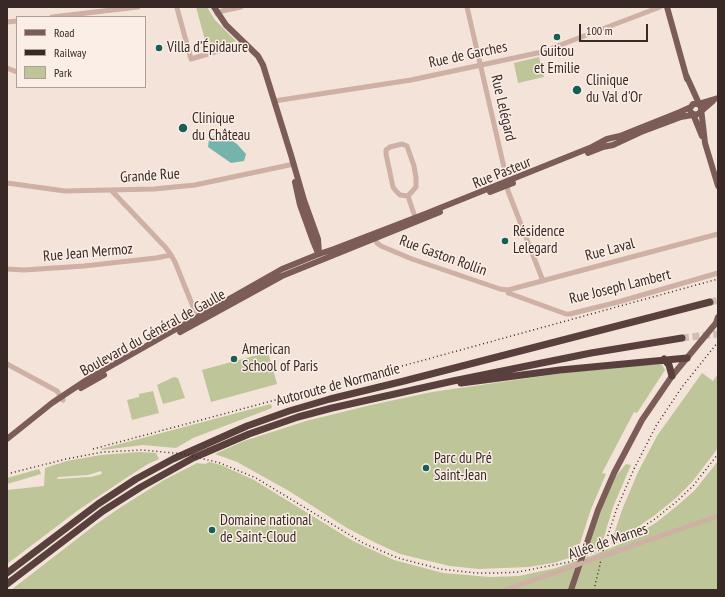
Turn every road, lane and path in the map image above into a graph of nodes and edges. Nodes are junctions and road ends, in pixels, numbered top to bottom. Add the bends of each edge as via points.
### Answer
1 (138, 7) edge
2 (214, 7) edge
3 (241, 7) edge
4 (468, 7) edge
5 (660, 7) edge
6 (667, 7) edge
7 (177, 8) dead end
8 (654, 8) edge
9 (108, 9) edge
10 (217, 14) junction
11 (76, 16) edge
12 (245, 43) junction
13 (480, 65) junction
14 (717, 98) edge
15 (274, 101) junction
16 (694, 105) junction
17 (701, 111) junction
18 (693, 114) junction
19 (610, 138) junction
20 (705, 143) junction
21 (613, 145) junction
22 (294, 166) junction
23 (7, 183) edge
24 (506, 183) junction
25 (718, 186) edge
26 (112, 191) junction
27 (408, 196) junction
28 (416, 220) junction
29 (718, 234) edge
30 (375, 239) junction
31 (171, 255) junction
32 (320, 257) junction
33 (302, 260) junction
34 (290, 266) junction
35 (7, 269) edge
36 (295, 271) junction
37 (718, 273) edge
38 (543, 281) junction
39 (508, 290) junction
40 (710, 302) tunnel mouth
41 (718, 316) edge
42 (198, 320) junction
43 (682, 338) tunnel mouth
44 (685, 358) junction
45 (664, 359) junction
46 (7, 364) edge
47 (672, 376) junction
48 (453, 381) junction
49 (62, 398) junction
50 (7, 439) edge
51 (7, 443) edge
52 (718, 516) edge
53 (7, 573) edge
54 (7, 584) edge
55 (505, 590) edge
56 (571, 590) edge

1 - 9 street
2 - 10 main road
3 - 10 street
4 - 13 street, Rue Lelégard
5 - 8 street, Rue de Garches
6 - 16 main road
7 - 12 street via 191,59
8 - 13 street, Rue de Garches via 542,52
9 - 11 street
10 - 12 main road
12 - 15 main road via 263,65
13 - 15 street, Rue de Garches via 411,80
13 - 24 street, Rue Lelégard
14 - 16 main road, Rue Pasteur
14 - 17 main road
15 - 22 main road
16 - 17 main road via 700,106
16 - 18 main road via 690,110
16 - 19 main road, Rue Pasteur
17 - 18 main road
17 - 20 main road
18 - 20 main road
18 - 21 main road, Rue Pasteur via 641,132
19 - 21 main road
19 - 24 main road, Rue Pasteur
20 - 25 main road
21 - 24 main road, Rue Pasteur
22 - 26 street, Grande Rue via 195,185
22 - 32 main road via 300,205
23 - 26 street, Grande Rue via 65,191
24 - 28 main road, Rue Pasteur
24 - 38 street, Rue Lelégard
26 - 31 street
27 - 27 street via 416,187 416,178 407,146 402,144 390,147 386,154 393,187 400,195
27 - 28 street
28 - 30 main road, Rue Pasteur
28 - 32 main road, Rue Pasteur via 334,249
29 - 38 street, Rue Laval
30 - 32 main road, Rue Pasteur
30 - 39 street, Rue Gaston Rollin via 381,246 412,259
31 - 35 street, Rue Jean Mermoz via 84,266
31 - 42 street
32 - 33 main road, Boulevard du Général de Gaulle
32 - 36 main road, Boulevard du Général de Gaulle
33 - 34 main road, Boulevard du Général de Gaulle
33 - 36 main road
34 - 36 main road
34 - 42 main road, Boulevard du Général de Gaulle
36 - 42 main road, Boulevard du Général de Gaulle
37 - 39 street, Rue Joseph Lambert via 570,314 508,293
38 - 39 street, Rue Laval
40 - 53 highway, Autoroute de Normandie via 330,399 247,426 173,459 136,479 87,512
41 - 44 main road
41 - 44 main road via 716,323 695,350
42 - 49 main road, Boulevard du Général de Gaulle via 88,379
43 - 48 highway, Autoroute de Normandie via 591,353
44 - 45 highway
44 - 47 main road
45 - 47 highway
45 - 48 highway via 462,383
46 - 49 street via 57,391
47 - 56 main road via 645,414 608,486 593,522
48 - 54 highway, Autoroute de Normandie via 298,417 193,458 103,511
49 - 50 main road, Boulevard du Général de Gaulle
49 - 51 main road, Boulevard du Général de Gaulle
52 - 55 street, Allée de Marnes, bridge

